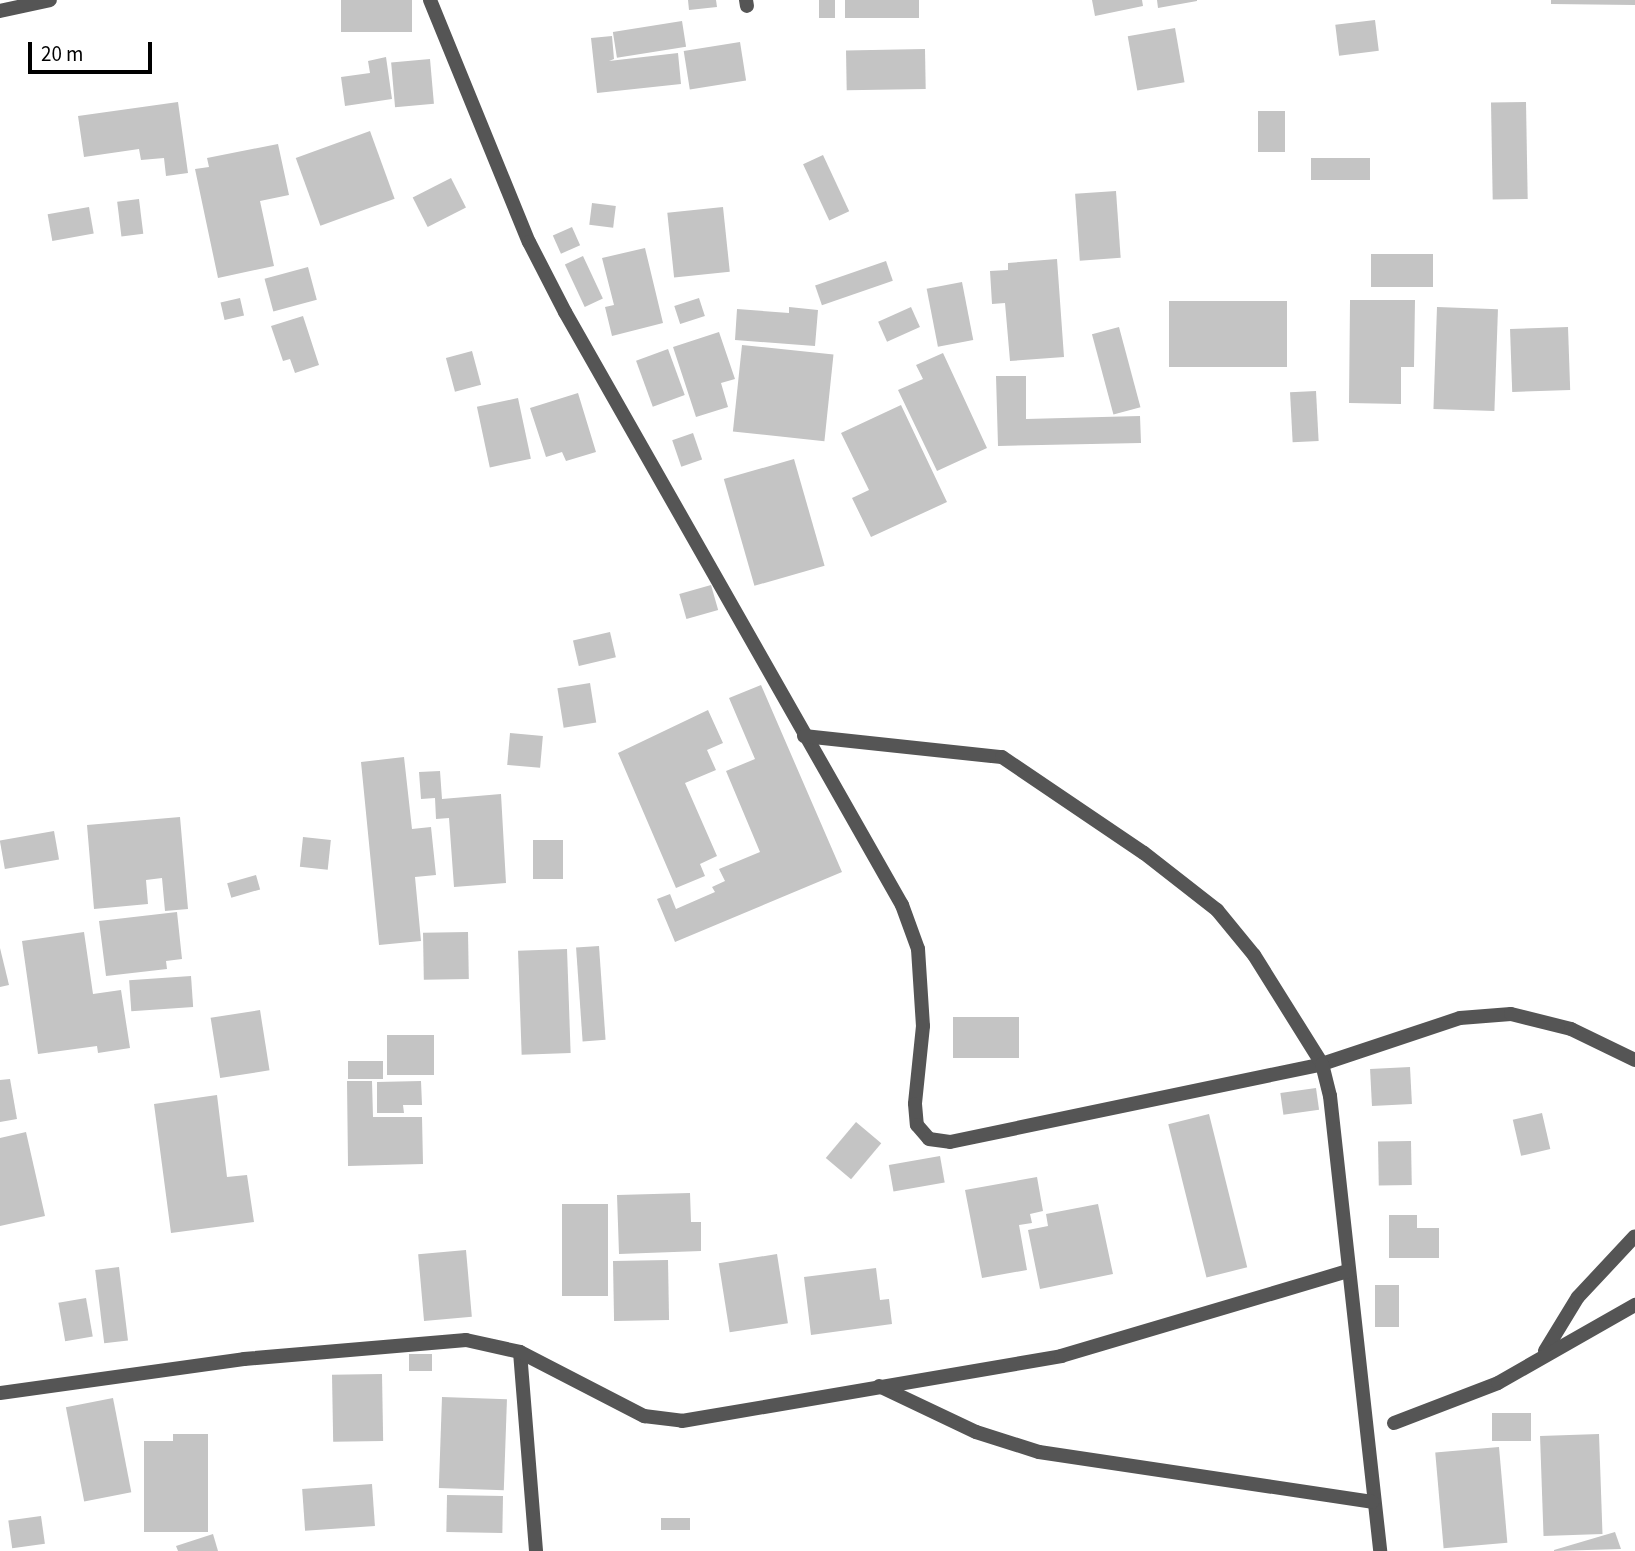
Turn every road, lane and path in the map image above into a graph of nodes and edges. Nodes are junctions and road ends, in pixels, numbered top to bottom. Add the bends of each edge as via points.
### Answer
1 (50, 0) edge
2 (430, 0) edge
3 (0, 11) edge
4 (804, 736) junction
5 (1635, 1060) edge
6 (1322, 1064) junction
7 (1635, 1236) edge
8 (1348, 1271) junction
9 (1635, 1305) edge
10 (520, 1352) junction
11 (1542, 1356) junction
12 (878, 1385) junction
13 (0, 1394) edge
14 (1394, 1423) dead end
15 (1373, 1502) junction
16 (536, 1551) edge
17 (1380, 1551) edge

1 - 3 street
2 - 4 street via 559,300 743,617
4 - 6 street via 1002,757 1026,772 1217,910 1287,1004
4 - 6 street via 902,905 918,949 923,1026 915,1104 917,1125 929,1139 950,1142
5 - 6 street via 1572,1029 1511,1014 1460,1018
6 - 8 street via 1343,1186
7 - 11 street via 1578,1297
8 - 12 street via 1272,1289 1061,1356
8 - 15 street
9 - 11 street
10 - 12 street via 613,1405 682,1421 781,1407
10 - 13 street via 466,1340 423,1341
10 - 16 street
11 - 14 street via 1498,1382
12 - 15 street via 976,1432 1039,1452
15 - 17 street

